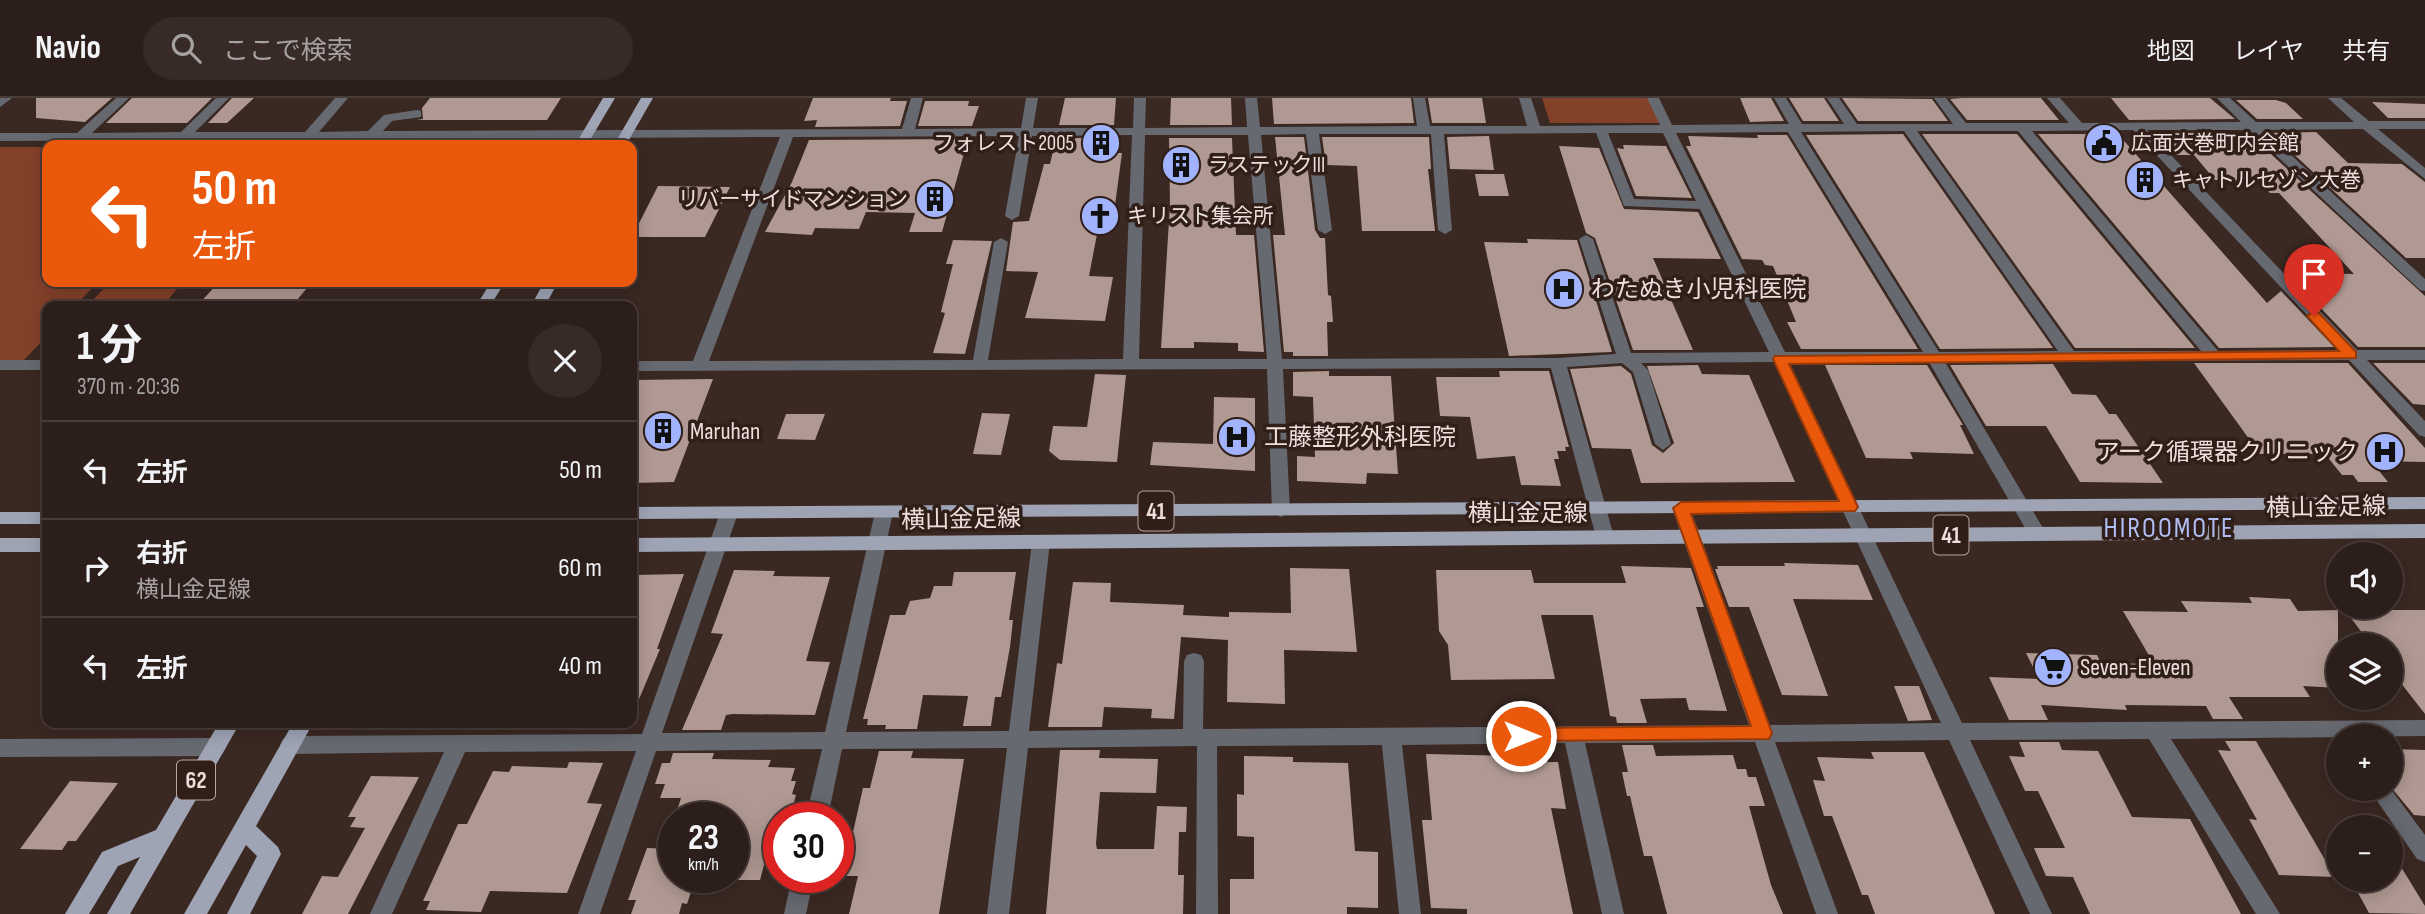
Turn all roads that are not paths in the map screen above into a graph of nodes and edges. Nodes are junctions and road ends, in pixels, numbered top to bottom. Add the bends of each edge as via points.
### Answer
1 (6, 98) edge
2 (123, 98) edge
3 (223, 98) edge
4 (342, 98) edge
5 (609, 98) edge
6 (647, 98) edge
7 (917, 98) edge
8 (1032, 98) edge
9 (1140, 98) edge
10 (1251, 98) edge
11 (1419, 98) edge
12 (1525, 98) edge
13 (1653, 98) edge
14 (1780, 98) edge
15 (1833, 98) edge
16 (1940, 98) edge
17 (2053, 98) edge
18 (2222, 98) edge
19 (2334, 98) edge
20 (0, 103) edge
21 (417, 114) dead end
22 (2425, 125) edge
23 (2253, 126) junction
24 (2367, 126) junction
25 (2022, 127) junction
26 (2079, 127) junction
27 (2137, 127) junction
28 (1853, 128) junction
29 (1908, 128) junction
30 (1964, 128) junction
31 (1796, 129) junction
32 (1431, 130) junction
33 (1535, 130) junction
34 (1601, 130) junction
35 (1668, 130) junction
36 (1253, 131) junction
37 (1312, 131) junction
38 (1026, 132) junction
39 (1138, 132) junction
40 (907, 133) junction
41 (788, 134) junction
42 (371, 135) junction
43 (308, 136) junction
44 (0, 137) edge
45 (184, 137) junction
46 (79, 138) junction
47 (585, 139) edge
48 (623, 140) edge
49 (2425, 175) edge
50 (1704, 205) junction
51 (1012, 216) dead end
52 (1325, 230) dead end
53 (1445, 230) dead end
54 (1586, 239) dead end
55 (1001, 242) dead end
56 (2425, 287) edge
57 (2213, 355) junction
58 (2351, 355) junction
59 (2425, 355) edge
60 (2070, 357) junction
61 (1625, 358) junction
62 (1935, 358) junction
63 (1780, 359) junction
64 (981, 362) junction
65 (1130, 362) junction
66 (1558, 363) junction
67 (1275, 364) junction
68 (0, 365) edge
69 (42, 365) edge
70 (637, 366) edge
71 (699, 366) junction
72 (2425, 431) edge
73 (1663, 444) dead end
74 (2425, 503) edge
75 (2021, 505) junction
76 (1850, 507) junction
77 (1681, 508) junction
78 (1599, 509) junction
79 (1282, 511) junction
80 (884, 512) junction
81 (637, 513) edge
82 (729, 513) junction
83 (0, 518) edge
84 (42, 518) edge
85 (2425, 531) edge
86 (2038, 534) junction
87 (1863, 535) junction
88 (1605, 537) junction
89 (1691, 537) junction
90 (1041, 542) junction
91 (0, 545) edge
92 (42, 545) edge
93 (637, 545) edge
94 (717, 545) junction
95 (876, 545) junction
96 (1194, 661) dead end
97 (227, 728) edge
98 (300, 728) edge
99 (2425, 728) edge
100 (2403, 729) edge
101 (2155, 730) junction
102 (1953, 732) junction
103 (1763, 733) junction
104 (2326, 733) edge
105 (1573, 735) junction
106 (1391, 736) junction
107 (1200, 738) junction
108 (1017, 740) junction
109 (834, 741) junction
110 (649, 742) junction
111 (458, 744) junction
112 (290, 745) junction
113 (216, 747) junction
114 (0, 748) edge
115 (2388, 801) edge
116 (820, 802) edge
117 (243, 828) junction
118 (162, 837) junction
119 (2425, 852) edge
120 (800, 893) edge
121 (76, 914) edge
122 (118, 914) edge
123 (195, 914) edge
124 (238, 914) edge
125 (381, 914) edge
126 (589, 914) edge
127 (795, 914) edge
128 (998, 914) edge
129 (1207, 914) edge
130 (1410, 914) edge
131 (1613, 914) edge
132 (1827, 914) edge
133 (2041, 914) edge
134 (2269, 914) edge

1 - 20 street
2 - 46 street
3 - 45 street
4 - 43 street
5 - 47 main road
6 - 48 main road
7 - 40 street
8 - 38 street
9 - 39 street
10 - 36 street
11 - 32 street
12 - 33 street
13 - 35 street
14 - 31 street
15 - 28 street
16 - 30 street
17 - 26 street
18 - 23 street
19 - 24 street
21 - 42 street via 388,118
22 - 24 street
23 - 24 street
23 - 27 street
23 - 56 street
24 - 49 street
25 - 26 street
25 - 30 street
25 - 57 street
26 - 27 street
27 - 58 street
28 - 29 street
28 - 31 street
29 - 30 street
29 - 60 street
31 - 35 street
31 - 62 street
32 - 33 street
32 - 37 street
32 - 53 street
33 - 34 street
34 - 35 street
34 - 50 street via 1629,203
35 - 50 street
36 - 37 street
36 - 39 street
36 - 67 street
37 - 52 street
38 - 39 street
38 - 40 street
38 - 51 street
39 - 65 street
40 - 41 street
41 - 48 street
41 - 71 street
42 - 43 street
42 - 47 street
43 - 45 street
44 - 46 street
45 - 46 street
47 - 48 street
50 - 63 street
54 - 61 street
55 - 64 street
57 - 58 street
57 - 60 street
58 - 59 street
58 - 72 street
60 - 62 street
61 - 63 street
61 - 66 street
61 - 73 street via 1640,370
62 - 63 street
62 - 75 street
63 - 76 street
64 - 65 street
64 - 71 street
65 - 67 street
66 - 67 street
66 - 78 street
67 - 79 street
68 - 69 street
70 - 71 street
74 - 75 main road, 横山金足線 / 41
75 - 76 main road, 横山金足線 / 41
75 - 86 street
76 - 77 main road, 横山金足線 / 41
76 - 87 street
77 - 78 main road, 横山金足線 / 41
77 - 89 street
78 - 79 main road, 横山金足線 / 41
78 - 88 street
79 - 80 main road, 横山金足線 / 41
80 - 82 main road, 横山金足線 / 41
80 - 95 street
81 - 82 main road, 横山金足線 / 41
82 - 94 street
83 - 84 main road
85 - 86 main road, 横山金足線 / 41
86 - 87 main road, 横山金足線 / 41
87 - 89 main road, 横山金足線 / 41
87 - 102 street
88 - 89 main road, 横山金足線 / 41
88 - 90 main road, 横山金足線 / 41
89 - 103 street
90 - 95 main road, 横山金足線 / 41
90 - 108 street
91 - 92 main road
93 - 94 main road, 横山金足線 / 41
94 - 95 main road, 横山金足線 / 41
94 - 110 street
95 - 109 street
96 - 107 street
97 - 113 main road, 62
98 - 112 main road
99 - 100 street
101 - 102 street
101 - 104 street
101 - 134 street
102 - 103 street
102 - 133 street
103 - 105 street
103 - 132 street
105 - 106 street
105 - 131 street
106 - 107 street
106 - 130 street
107 - 108 street
107 - 129 street
108 - 109 street
108 - 128 street
109 - 110 street
109 - 116 street
110 - 111 street
110 - 126 street
111 - 112 street
111 - 125 street
112 - 117 main road
113 - 114 street
113 - 118 main road, 62
115 - 119 street
117 - 123 main road
117 - 124 main road via 270,854
118 - 121 main road via 110,859
118 - 122 main road, 62
120 - 127 street

